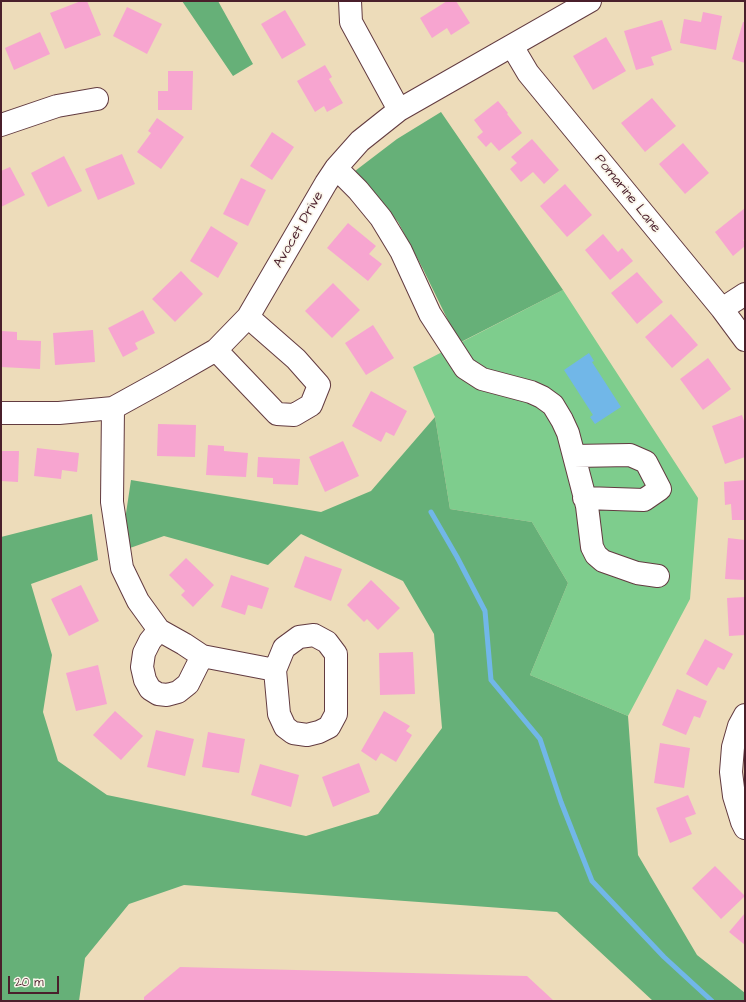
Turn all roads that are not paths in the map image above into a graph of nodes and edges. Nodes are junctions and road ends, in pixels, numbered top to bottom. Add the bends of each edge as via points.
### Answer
1 (350, 1) edge
2 (590, 1) edge
3 (512, 46) junction
4 (97, 99) dead end
5 (399, 110) junction
6 (1, 125) edge
7 (336, 168) junction
8 (745, 294) edge
9 (722, 309) junction
10 (248, 317) junction
11 (745, 340) edge
12 (216, 350) junction
13 (113, 408) junction
14 (1, 413) edge
15 (574, 456) junction
16 (584, 498) junction
17 (658, 576) dead end
18 (159, 630) junction
19 (202, 656) junction
20 (275, 670) dead end
21 (745, 715) edge
22 (745, 828) edge

1 - 5 street via 351,22
2 - 3 street, Avocet Drive
3 - 5 street, Avocet Drive
3 - 9 street, Pomarine Lane via 528,73
4 - 6 street via 57,106
5 - 7 street, Avocet Drive via 360,141
7 - 10 street, Avocet Drive
7 - 15 street via 381,218 401,251 430,314 465,368 482,380 531,392 553,405 568,433
8 - 9 street
9 - 11 street, Pomarine Lane
10 - 12 street, Avocet Drive
10 - 12 street via 296,359 319,385 311,405 294,415 277,414
12 - 13 street, Avocet Drive
13 - 14 street, Avocet Drive via 59,413
13 - 18 street via 112,502 122,568 138,602
15 - 16 street
15 - 16 street via 630,455 646,462 660,490 644,500
16 - 17 street via 592,547 596,555 603,561 637,573
18 - 19 street
18 - 19 street via 144,653 142,667 150,689 158,694 178,692 188,684
19 - 20 street
21 - 22 street via 733,747 731,772 734,796

